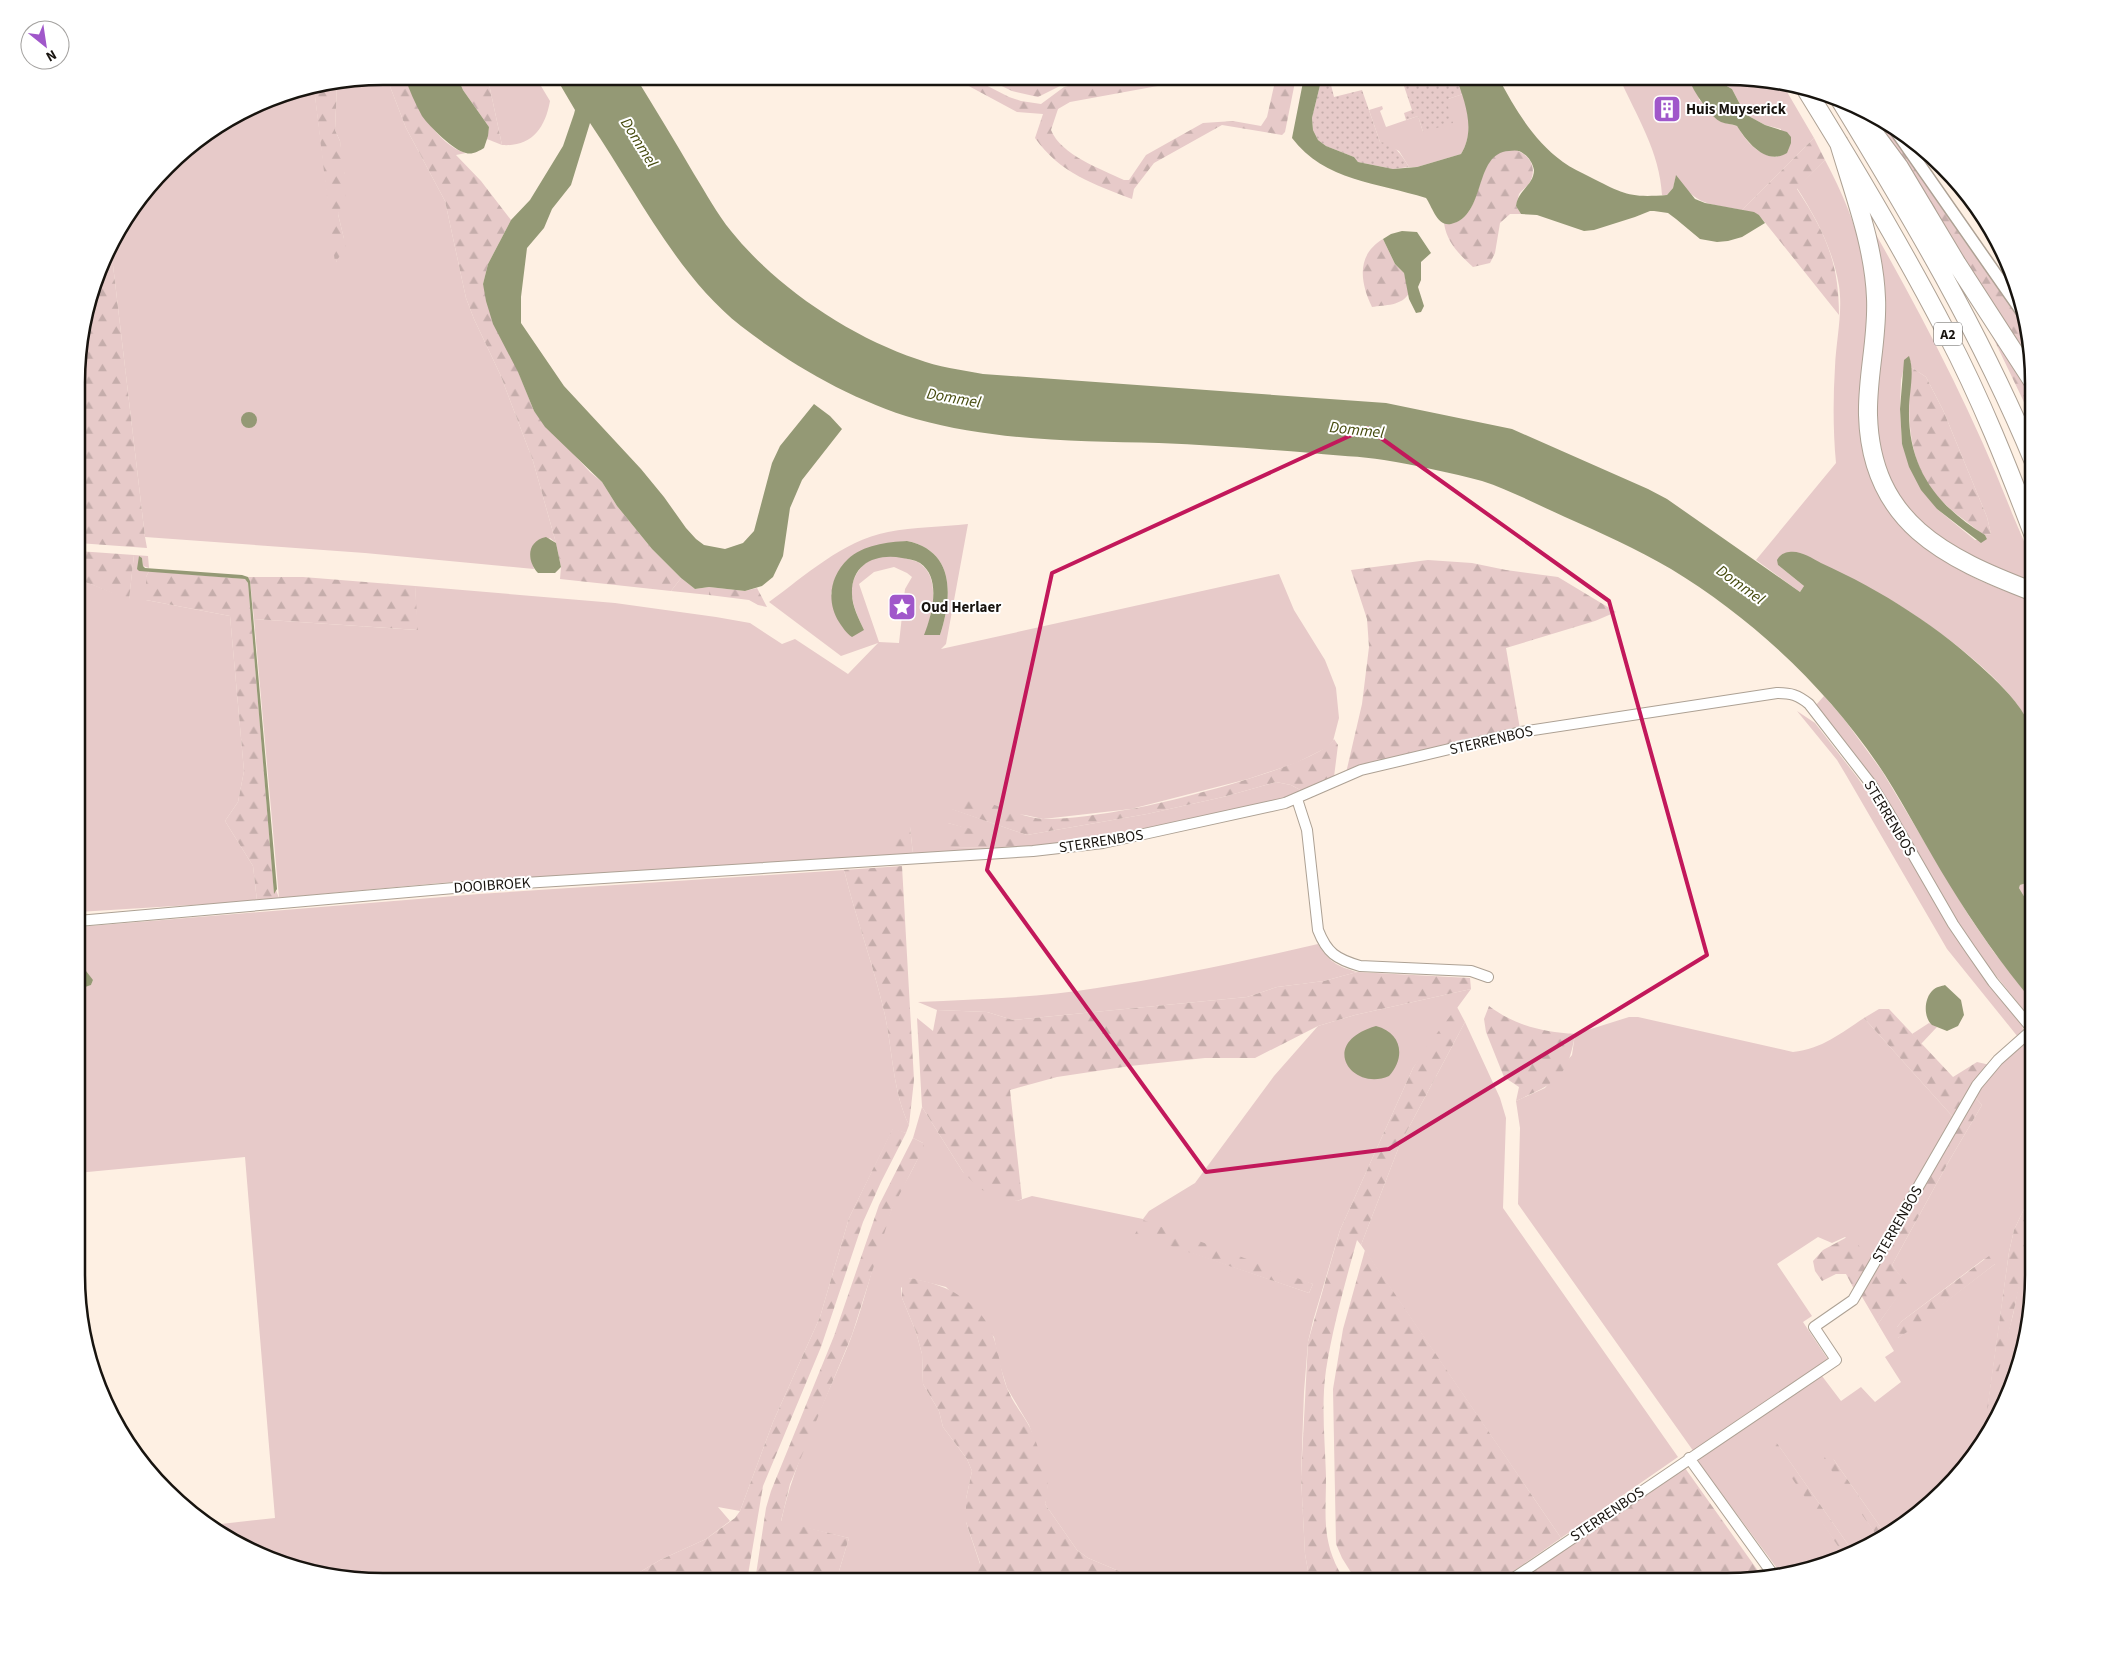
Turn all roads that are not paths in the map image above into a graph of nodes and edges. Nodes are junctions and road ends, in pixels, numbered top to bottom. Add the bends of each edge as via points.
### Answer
1 (1811, 97) edge
2 (1847, 110) edge
3 (1863, 118) edge
4 (1903, 142) edge
5 (1839, 143) junction
6 (2013, 301) edge
7 (2024, 368) edge
8 (2025, 442) edge
9 (2025, 513) edge
10 (2025, 589) edge
11 (1297, 799) junction
12 (907, 859) joint
13 (85, 920) edge
14 (1488, 977) dead end
15 (2025, 1020) edge
16 (2025, 1036) edge
17 (1689, 1458) junction
18 (1769, 1569) edge
19 (1521, 1573) edge

1 - 5 highway, A2
2 - 8 highway, A2 via 1970,324
3 - 7 highway via 1899,167
4 - 6 street
5 - 9 highway, A2 via 1948,334
5 - 10 highway, A2 via 1874,272 1877,320 1868,415 1874,460 1883,484 1914,528 1938,548 1984,573
11 - 12 street, STERRENBOS via 1103,843
11 - 14 street via 1307,830 1318,930 1332,954 1344,962 1360,966 1471,971
11 - 15 street, STERRENBOS via 1361,770 1521,732 1777,693 1800,696 1871,784 1953,924 1993,982
12 - 13 street, DOOIBROEK via 486,885
16 - 17 street, STERRENBOS via 1998,1060 1977,1085 1853,1300 1814,1327 1836,1360
17 - 18 street
17 - 19 street, STERRENBOS

